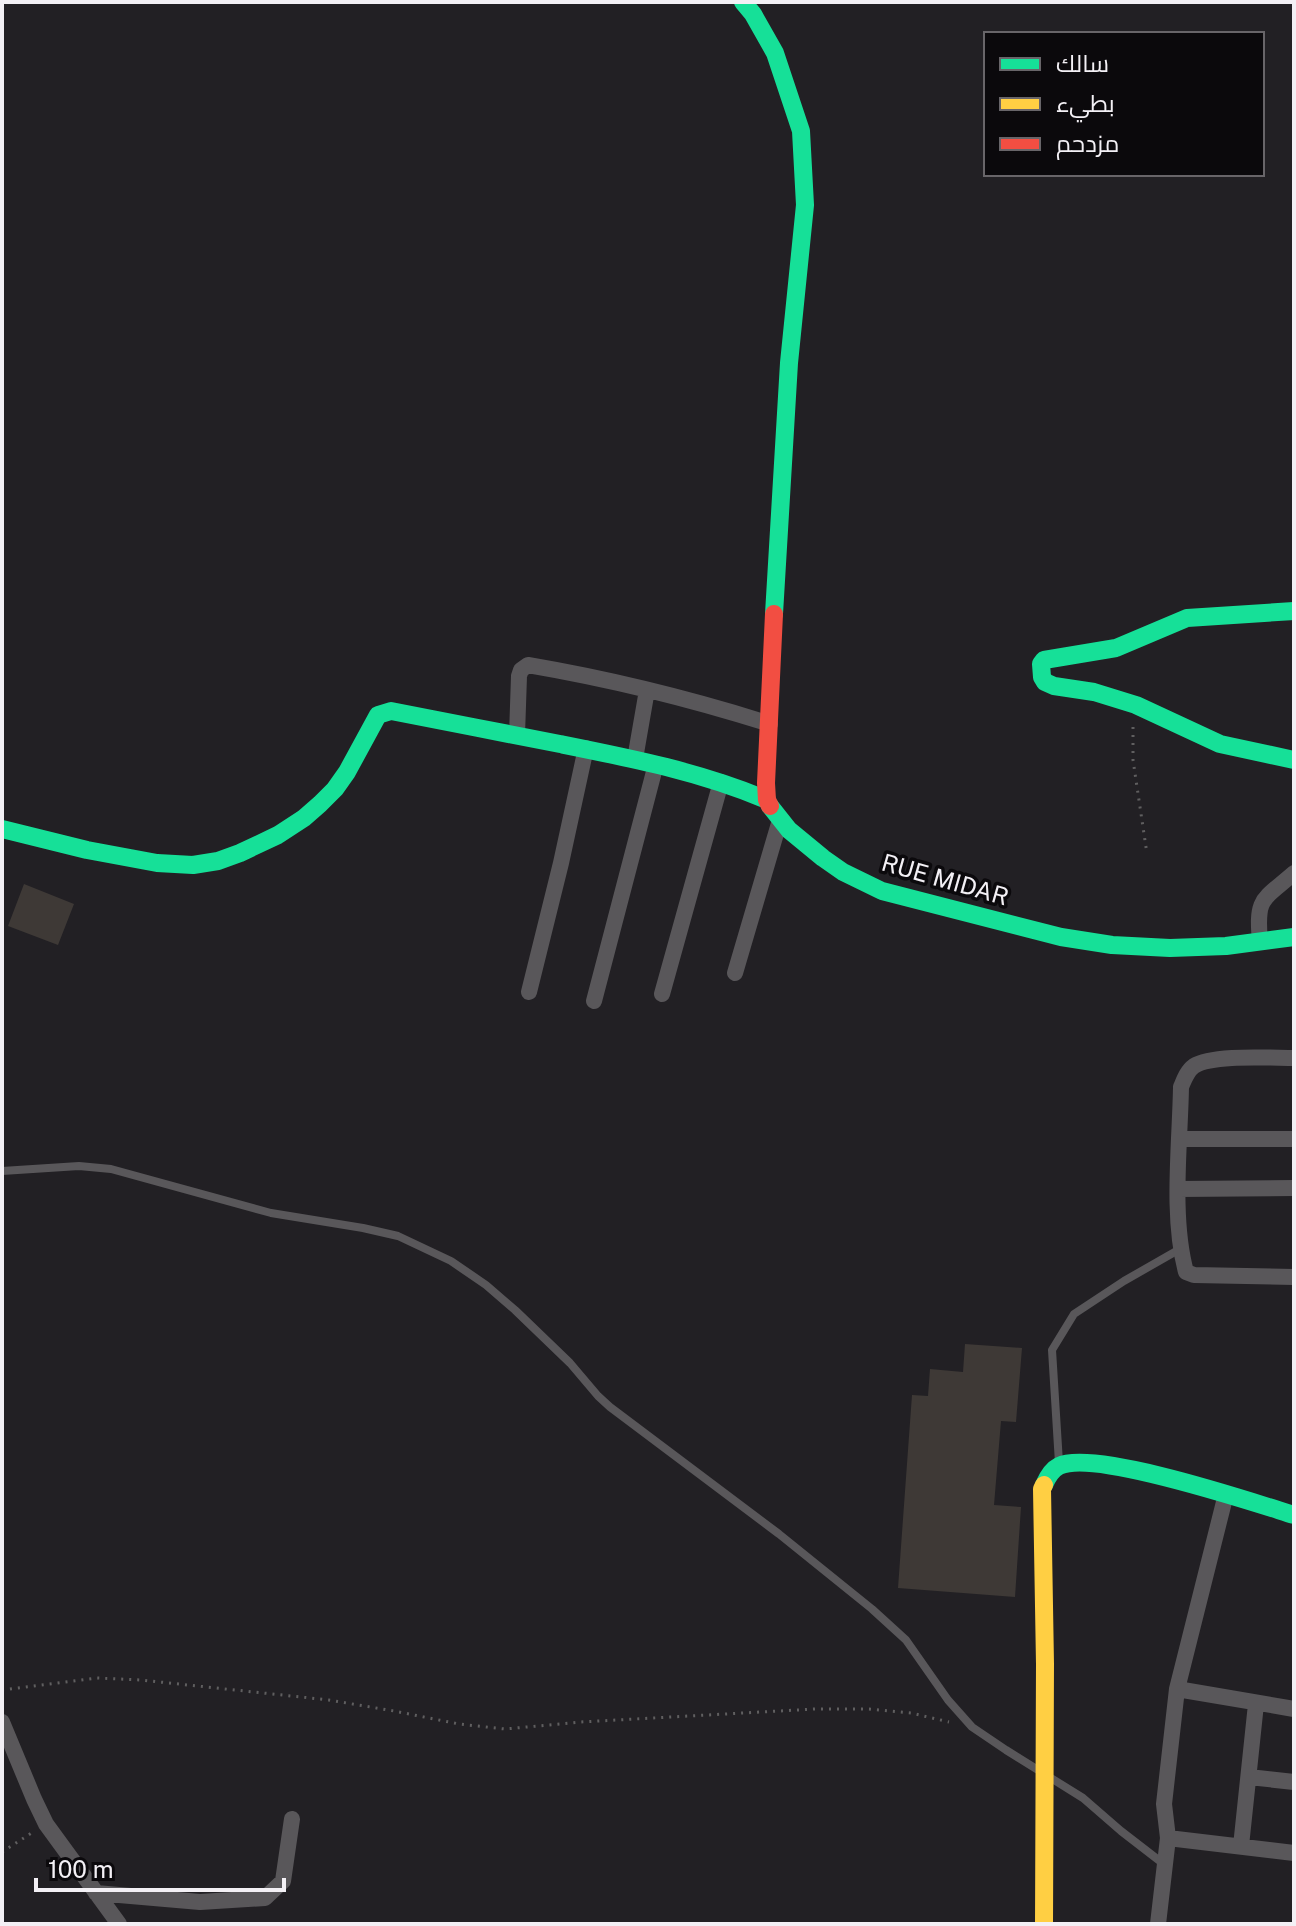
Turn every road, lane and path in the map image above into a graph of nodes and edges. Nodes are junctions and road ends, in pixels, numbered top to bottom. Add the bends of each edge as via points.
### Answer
1 (743, 2) edge
2 (1294, 611) edge
3 (647, 690) junction
4 (1136, 705) junction
5 (770, 724) junction
6 (517, 735) junction
7 (586, 748) junction
8 (635, 759) junction
9 (1294, 760) edge
10 (656, 764) junction
11 (721, 782) junction
12 (767, 800) junction
13 (780, 820) junction
14 (2, 829) edge
15 (1147, 854) dead end
16 (1294, 873) edge
17 (1294, 937) edge
18 (1260, 942) junction
19 (735, 973) dead end
20 (529, 992) dead end
21 (662, 994) dead end
22 (594, 1001) dead end
23 (1294, 1058) edge
24 (1180, 1139) junction
25 (1294, 1139) edge
26 (2, 1171) edge
27 (1294, 1188) edge
28 (1178, 1189) junction
29 (1180, 1249) junction
30 (1294, 1277) edge
31 (1059, 1465) junction
32 (1226, 1494) junction
33 (1294, 1515) edge
34 (1177, 1689) junction
35 (2, 1690) edge
36 (1256, 1704) junction
37 (1294, 1709) edge
38 (2, 1722) edge
39 (972, 1727) junction
40 (1045, 1773) junction
41 (1249, 1777) junction
42 (1294, 1782) edge
43 (292, 1819) dead end
44 (46, 1824) junction
45 (1168, 1838) junction
46 (1241, 1846) junction
47 (2, 1852) edge
48 (1294, 1853) edge
49 (1165, 1865) junction
50 (96, 1893) junction
51 (119, 1924) edge
52 (1044, 1924) edge
53 (1158, 1924) edge

1 - 5 street via 775,53 797,117 805,205 789,363
2 - 4 street via 1187,618 1116,648 1041,664 1042,677 1054,686
3 - 5 street
3 - 6 street via 525,666 519,676
3 - 8 street
4 - 9 street via 1220,744
4 - 15 path via 1133,760
5 - 12 street
6 - 7 street
6 - 14 street via 386,711 373,723 346,776 315,810 252,848 212,863 164,864 109,856
7 - 8 street
7 - 20 street
8 - 10 street
10 - 11 street
10 - 22 street
11 - 12 street
11 - 21 street
12 - 13 street, RUE MIDAR
13 - 18 street, RUE MIDAR via 843,872 882,891 1061,937 1170,948
13 - 19 street
16 - 18 street via 1259,907
17 - 18 street, RUE MIDAR
23 - 24 street via 1211,1060 1194,1067 1181,1087
24 - 25 street
24 - 28 street
26 - 39 lane via 111,1169 271,1213 398,1236 451,1261 515,1310 610,1407 872,1609 906,1640
27 - 28 street
28 - 29 street
29 - 30 street via 1186,1272 1194,1275
29 - 31 lane via 1074,1314 1052,1350
31 - 32 street via 1100,1464
31 - 40 street via 1042,1489
32 - 33 street
32 - 34 street
34 - 36 street
34 - 45 street via 1164,1804
35 - 39 path via 97,1678 141,1680 342,1702 505,1729 815,1709 911,1713
36 - 37 street
36 - 41 street
38 - 44 street
39 - 40 lane
40 - 49 lane
40 - 52 street
41 - 42 street
41 - 46 street
43 - 50 street via 283,1881 265,1898 200,1902
44 - 47 path
44 - 50 street
45 - 46 street
45 - 49 street
46 - 48 street
49 - 53 street
50 - 51 street

